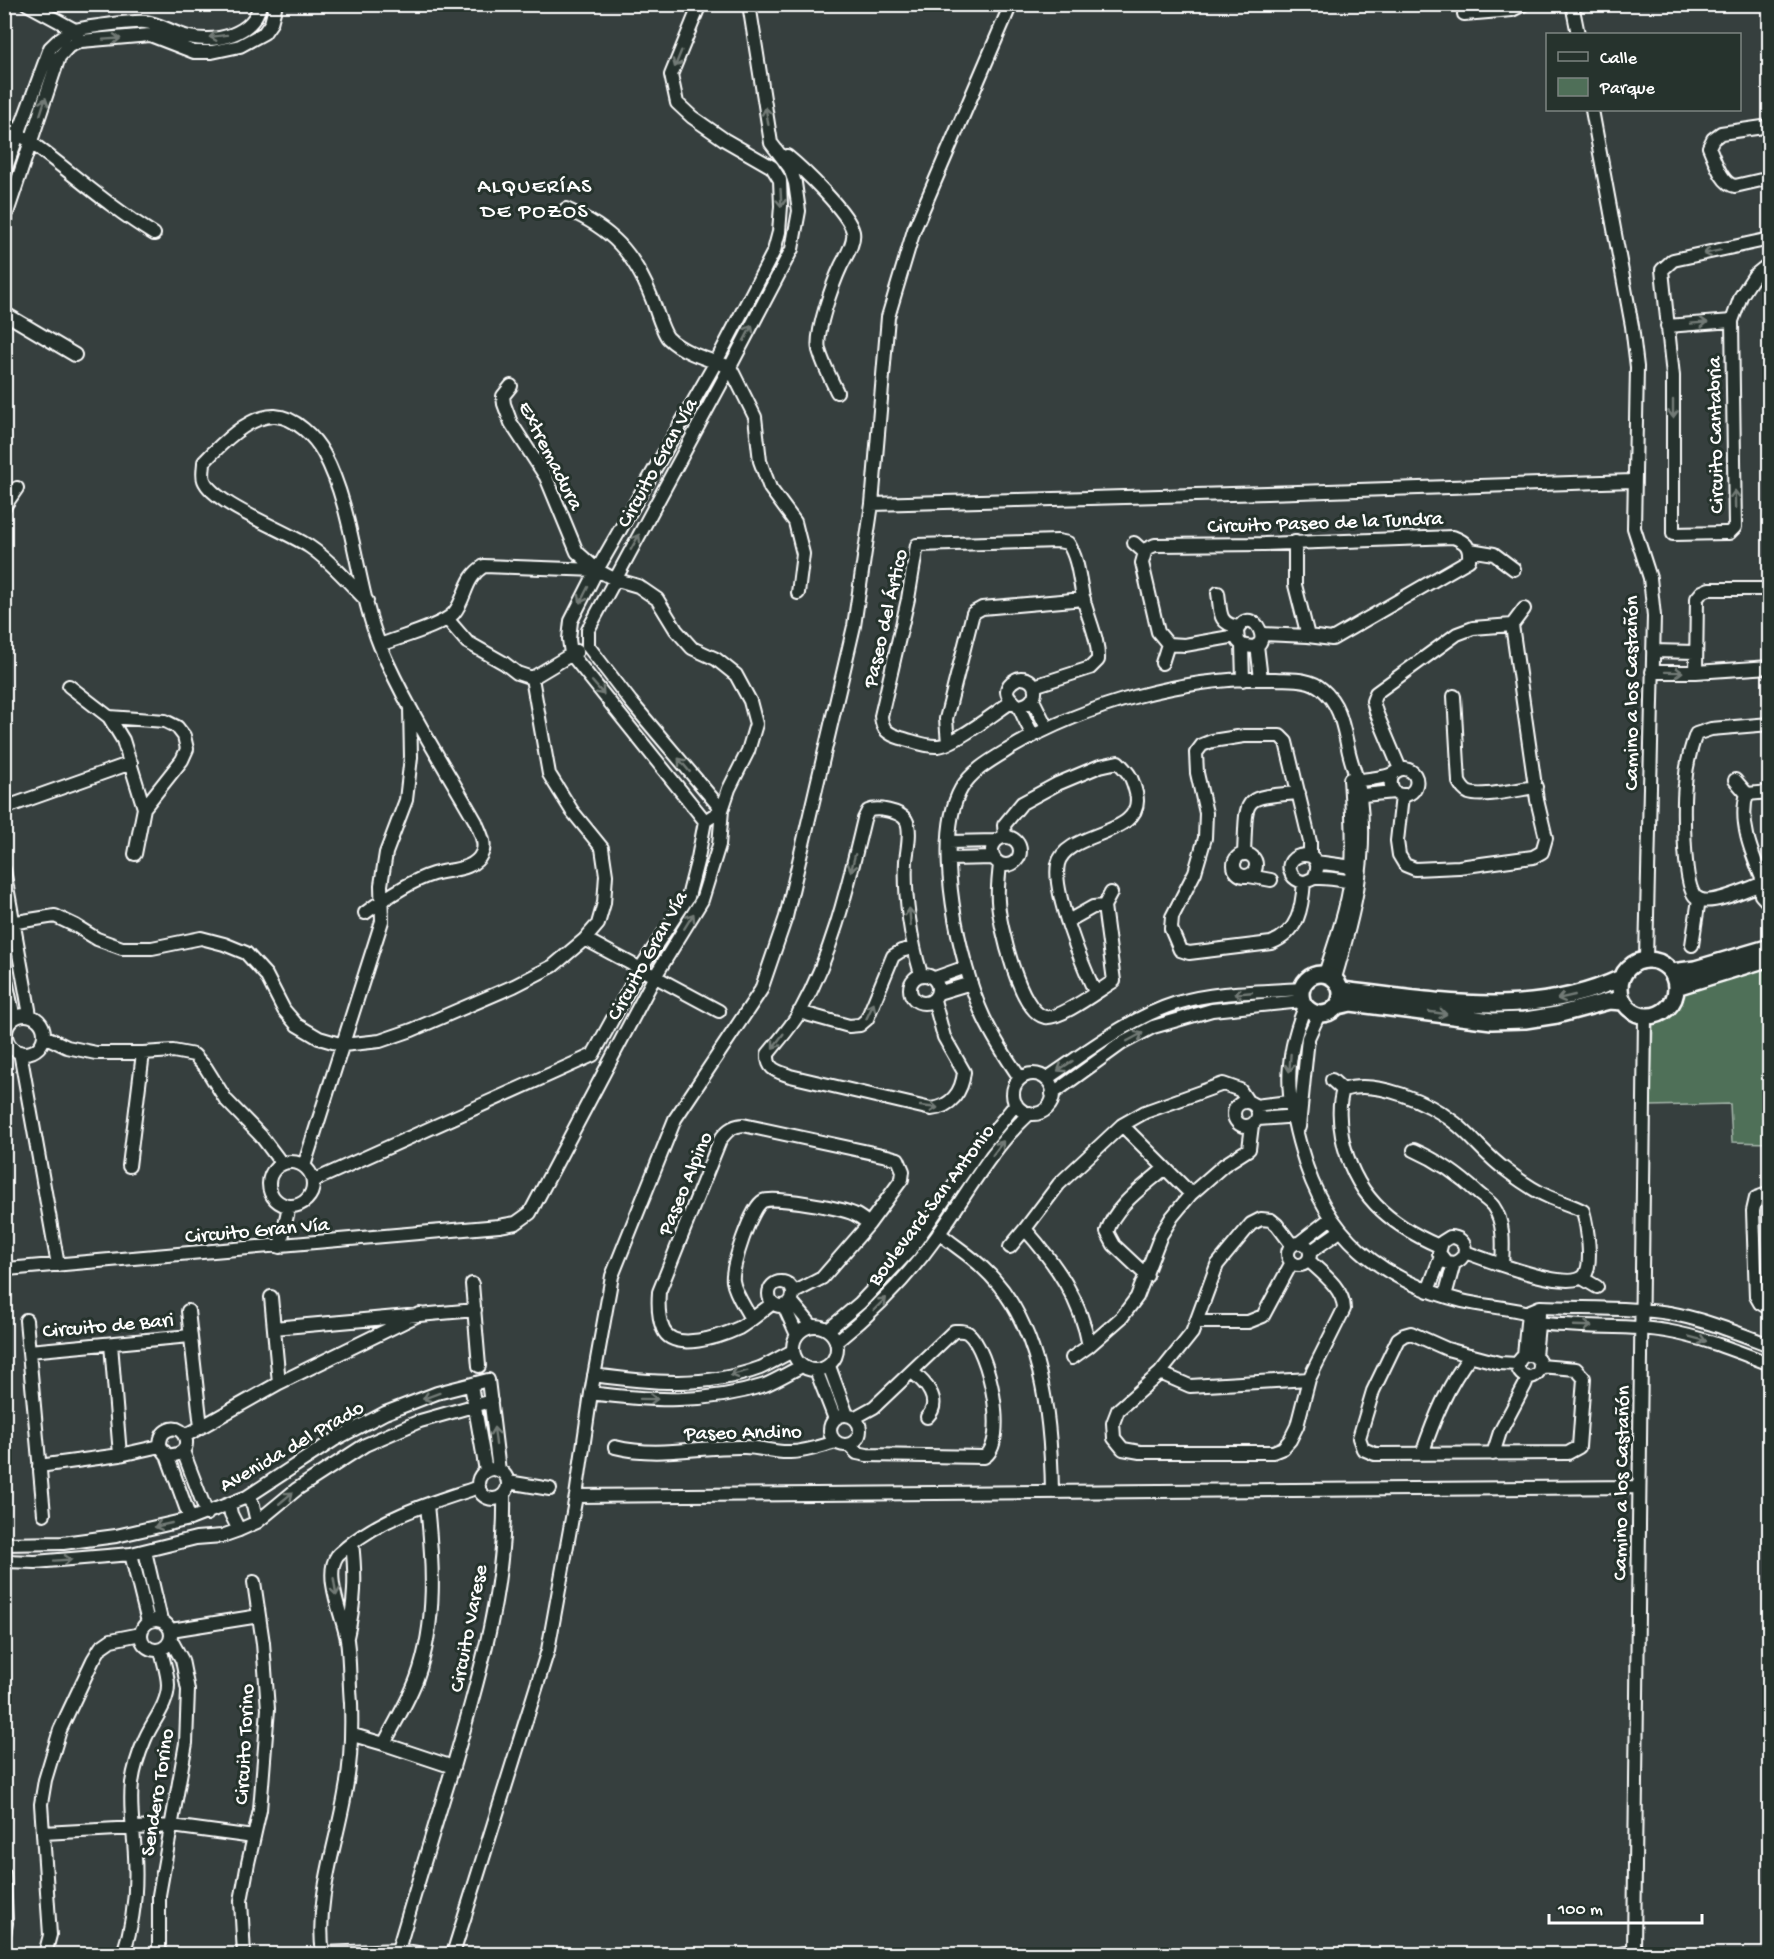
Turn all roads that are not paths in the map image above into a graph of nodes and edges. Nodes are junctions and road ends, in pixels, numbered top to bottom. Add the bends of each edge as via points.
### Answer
1 (27, 4) edge
2 (260, 4) edge
3 (276, 4) edge
4 (700, 4) edge
5 (749, 4) edge
6 (1011, 4) edge
7 (1524, 4) edge
8 (1572, 4) edge
9 (1464, 14) dead end
10 (252, 24) junction
11 (264, 33) junction
12 (1578, 33) edge
13 (78, 35) junction
14 (1592, 111) edge
15 (4, 123) edge
16 (1770, 126) edge
17 (18, 132) junction
18 (32, 141) junction
19 (781, 155) junction
20 (772, 167) junction
21 (4, 173) edge
22 (1770, 178) edge
23 (566, 209) dead end
24 (4, 222) edge
25 (154, 234) dead end
26 (1770, 239) edge
27 (1770, 263) edge
28 (4, 313) edge
29 (1732, 321) junction
30 (1667, 326) junction
31 (75, 355) dead end
32 (716, 362) junction
33 (730, 367) junction
34 (511, 386) dead end
35 (837, 392) dead end
36 (1633, 481) junction
37 (16, 488) dead end
38 (872, 504) junction
39 (4, 507) edge
40 (1295, 542) junction
41 (1134, 543) dead end
42 (1470, 550) junction
43 (577, 552) junction
44 (1144, 552) junction
45 (564, 569) junction
46 (1514, 569) dead end
47 (597, 570) junction
48 (614, 579) junction
49 (1770, 589) edge
50 (798, 593) dead end
51 (1218, 593) dead end
52 (1084, 600) junction
53 (367, 602) junction
54 (1524, 609) dead end
55 (448, 620) junction
56 (1512, 625) junction
57 (1239, 636) junction
58 (1308, 636) junction
59 (1260, 640) junction
60 (1167, 644) junction
61 (380, 645) junction
62 (588, 645) junction
63 (1653, 651) junction
64 (1695, 652) junction
65 (572, 654) junction
66 (1162, 663) dead end
67 (1770, 667) edge
68 (1652, 672) junction
69 (1695, 672) junction
70 (532, 678) junction
71 (1261, 679) junction
72 (1243, 680) junction
73 (69, 686) dead end
74 (1034, 686) junction
75 (1454, 696) dead end
76 (1033, 700) junction
77 (631, 702) junction
78 (1015, 704) junction
79 (410, 707) junction
80 (620, 712) junction
81 (109, 717) junction
82 (1770, 724) edge
83 (1047, 728) junction
84 (1033, 735) junction
85 (948, 743) junction
86 (131, 763) junction
87 (1397, 772) junction
88 (1354, 780) junction
89 (1735, 780) dead end
90 (1536, 787) junction
91 (1770, 792) edge
92 (1299, 794) junction
93 (1398, 794) junction
94 (1747, 794) junction
95 (1356, 796) junction
96 (4, 808) edge
97 (144, 808) junction
98 (722, 810) junction
99 (705, 821) junction
100 (1000, 839) junction
101 (949, 842) junction
102 (135, 854) dead end
103 (949, 859) junction
104 (1313, 859) junction
105 (997, 861) junction
106 (1357, 868) junction
107 (4, 870) edge
108 (1271, 880) dead end
109 (1309, 880) junction
110 (1767, 880) edge
111 (1355, 883) junction
112 (1111, 893) dead end
113 (383, 899) junction
114 (1700, 899) junction
115 (1770, 905) edge
116 (1104, 906) junction
117 (365, 913) dead end
118 (1068, 921) junction
119 (9, 923) edge
120 (585, 939) junction
121 (1692, 945) dead end
122 (1770, 947) edge
123 (913, 948) junction
124 (1770, 958) edge
125 (1646, 959) junction
126 (966, 968) junction
127 (640, 969) junction
128 (4, 971) edge
129 (1672, 972) junction
130 (921, 975) junction
131 (654, 978) junction
132 (934, 978) junction
133 (1621, 978) junction
134 (1334, 981) junction
135 (971, 983) junction
136 (1676, 987) junction
137 (1095, 992) junction
138 (936, 997) junction
139 (1623, 1002) junction
140 (1307, 1003) junction
141 (1338, 1006) junction
142 (719, 1011) dead end
143 (799, 1012) junction
144 (30, 1015) junction
145 (1645, 1016) junction
146 (14, 1018) junction
147 (44, 1036) junction
148 (343, 1045) junction
149 (20, 1052) junction
150 (143, 1053) junction
151 (592, 1055) junction
152 (609, 1064) junction
153 (1020, 1078) junction
154 (1046, 1078) junction
155 (1332, 1080) dead end
156 (1343, 1090) junction
157 (1052, 1094) junction
158 (1295, 1101) junction
159 (1016, 1104) junction
160 (1030, 1113) junction
161 (1253, 1113) junction
162 (1296, 1117) junction
163 (1122, 1125) junction
164 (1414, 1150) dead end
165 (282, 1164) junction
166 (129, 1166) dead end
167 (304, 1166) junction
168 (1165, 1168) junction
169 (313, 1181) junction
170 (1770, 1192) edge
171 (1191, 1194) junction
172 (289, 1206) junction
173 (1331, 1218) junction
174 (869, 1224) junction
175 (1025, 1229) junction
176 (1340, 1231) junction
177 (939, 1233) junction
178 (1296, 1244) junction
179 (280, 1247) junction
180 (1010, 1247) dead end
181 (1440, 1251) junction
182 (1465, 1252) junction
183 (1309, 1256) junction
184 (1292, 1262) junction
185 (1454, 1263) junction
186 (58, 1265) junction
187 (1502, 1265) junction
188 (7, 1269) dead end
189 (1147, 1276) junction
190 (1581, 1278) junction
191 (472, 1284) dead end
192 (1597, 1287) dead end
193 (1428, 1291) junction
194 (1445, 1296) junction
195 (271, 1297) dead end
196 (785, 1301) junction
197 (1770, 1309) edge
198 (475, 1310) junction
199 (1534, 1310) junction
200 (1641, 1310) junction
201 (188, 1311) dead end
202 (420, 1314) junction
203 (751, 1319) junction
204 (26, 1320) dead end
205 (1197, 1322) junction
206 (1539, 1322) junction
207 (812, 1326) junction
208 (274, 1328) junction
209 (1641, 1329) junction
210 (828, 1330) junction
211 (797, 1335) junction
212 (190, 1336) junction
213 (836, 1342) junction
214 (111, 1344) junction
215 (1089, 1346) junction
216 (1770, 1346) edge
217 (29, 1351) junction
218 (793, 1351) junction
219 (1471, 1355) junction
220 (1072, 1358) dead end
221 (1529, 1360) junction
222 (1770, 1364) edge
223 (829, 1365) junction
224 (479, 1366) dead end
225 (802, 1366) junction
226 (816, 1370) junction
227 (912, 1372) junction
228 (1160, 1373) junction
229 (594, 1375) junction
230 (1309, 1379) junction
231 (279, 1383) junction
232 (471, 1384) junction
233 (591, 1393) junction
234 (491, 1401) junction
235 (475, 1405) junction
236 (845, 1418) junction
237 (927, 1418) dead end
238 (201, 1427) junction
239 (185, 1436) junction
240 (836, 1442) junction
241 (849, 1444) junction
242 (615, 1448) dead end
243 (163, 1450) junction
244 (183, 1451) junction
245 (1422, 1454) junction
246 (1493, 1454) junction
247 (120, 1455) junction
248 (39, 1466) junction
249 (486, 1471) junction
250 (499, 1471) junction
251 (508, 1482) junction
252 (479, 1487) junction
253 (1639, 1487) junction
254 (550, 1489) dead end
255 (1052, 1492) junction
256 (504, 1495) junction
257 (576, 1496) junction
258 (247, 1497) junction
259 (229, 1504) junction
260 (427, 1505) junction
261 (44, 1514) dead end
262 (207, 1514) junction
263 (190, 1519) junction
264 (258, 1522) junction
265 (239, 1530) junction
266 (352, 1543) junction
267 (4, 1544) edge
268 (145, 1551) junction
269 (131, 1554) junction
270 (4, 1562) edge
271 (254, 1582) dead end
272 (259, 1616) junction
273 (161, 1620) junction
274 (148, 1622) junction
275 (141, 1634) junction
276 (171, 1635) junction
277 (347, 1638) junction
278 (160, 1650) junction
279 (352, 1735) junction
280 (384, 1744) junction
281 (453, 1767) junction
282 (171, 1826) junction
283 (133, 1827) junction
284 (44, 1833) junction
285 (254, 1837) junction
286 (4, 1874) edge
287 (4, 1935) edge
288 (398, 1950) junction
289 (1628, 1953) edge
290 (45, 1954) edge
291 (123, 1954) edge
292 (159, 1954) edge
293 (244, 1954) edge
294 (323, 1954) edge
295 (424, 1954) edge
296 (453, 1954) edge

1 - 13 street
2 - 10 street
3 - 11 street
4 -> 20 street via 671,75 676,103 725,140
19 -> 5 street, Circuito Gran Vía via 771,143
6 - 38 street via 914,230 888,317
7 - 9 street via 1512,10
8 - 12 street
10 - 11 street
10 -> 13 street via 239,33 214,38 189,37 144,22
13 -> 11 street via 150,35 194,52 212,52 240,46
13 - 17 street via 62,36 50,48
18 -> 13 street via 59,57
14 - 36 street, Camino a los Castañón via 1634,347
15 - 17 street
16 - 22 street via 1721,133 1709,147 1730,185
17 - 18 street
17 - 21 street
18 - 24 street
18 - 25 street via 128,219
19 - 20 street
33 -> 19 street, Circuito Gran Vía via 792,249 799,211 795,183
19 - 35 street via 793,160 836,204 853,233 833,284 819,339 819,349
20 -> 32 street, Circuito Gran Vía via 780,180 781,206 774,251
23 - 32 street via 589,219 624,247 645,281 667,337 687,351
26 -> 30 street, Circuito Cantabria via 1666,264 1662,279
27 - 29 street, Circuito Cantabria via 1754,276
28 - 31 street
30 -> 29 street
30 -> 29 street, Circuito Cantabria via 1672,366 1673,534 1725,533 1736,523
32 - 33 street
32 - 47 street, Circuito Gran Vía
48 -> 33 street, Circuito Gran Vía
33 - 50 street via 755,417 760,461 770,488 795,522 803,554
34 - 43 street, Extremadura via 503,396 511,423 546,477
36 - 38 street
36 - 63 street, Camino a los Castañón via 1634,528 1650,578
37 - 39 street
38 - 229 street via 854,626 786,917 760,990 671,1129 612,1276
40 - 42 street, Circuito Paseo de la Tundra via 1453,537 1464,541
40 - 44 street, Circuito Paseo de la Tundra via 1155,545
40 - 58 street via 1295,585
41 - 44 street
42 - 46 street, Circuito Paseo de la Tundra via 1494,554
42 - 58 street via 1468,560 1458,567 1332,639
43 - 45 street
43 - 47 street, Extremadura
44 - 60 street via 1142,563 1158,632
45 - 47 street
45 - 55 street via 484,566 473,573
47 - 48 street
47 -> 65 street, Circuito Gran Vía via 571,621
48 - 62 street, Circuito Gran Vía via 588,630
48 - 98 street via 638,586 657,599 692,648 716,659 736,675 750,701 756,724
49 - 64 street via 1702,592 1697,598
51 - 57 street via 1222,620
52 - 74 street, Paseo del Ártico via 1098,660 1090,668
52 - 85 street via 982,608 973,613 946,719
52 - 85 street, Paseo del Ártico via 1074,553 1068,543 917,545 882,726 889,734 928,745
53 - 53 street via 338,489 323,453 308,433 275,416 252,422 222,443 204,462 204,480 214,494 308,545 331,562
53 - 61 street
54 - 56 street
55 - 61 street
55 - 70 street via 467,642
56 - 87 street via 1473,628 1457,634 1376,693 1373,701
56 - 90 street
57 - 59 street via 1250,648
57 - 59 street via 1244,623 1250,621 1261,628
57 - 60 street
57 - 72 street
58 - 59 street
59 - 71 street
60 - 66 street
61 - 79 street
62 - 65 street
62 - 77 street
63 - 64 street
63 - 68 street, Camino a los Castañón
64 - 69 street
65 - 70 street
65 -> 80 street
67 - 69 street
68 -> 69 street
68 - 125 street, Camino a los Castañón
70 - 120 street via 549,774 602,848 606,875 604,903 598,924
71 - 72 street
71 - 88 street via 1309,681 1333,700 1340,714
72 - 83 street via 1185,686 1125,700
73 - 81 street
74 - 76 street
74 - 78 street, Paseo del Ártico via 1028,680 1013,680 1007,695
75 - 90 street via 1459,783 1464,790 1481,794
76 - 78 street via 1026,705
76 - 83 street
77 - 80 street
98 -> 77 street
78 - 84 street
78 - 85 street
79 - 113 street via 411,758 406,800 386,853
79 - 113 street via 476,822 484,851 476,862 432,874
80 - 99 street
81 - 86 street
81 - 97 street via 165,721 184,736 187,749 182,760
82 - 114 street via 1711,729 1691,736 1685,785 1686,852 1691,885
83 - 84 street
84 - 101 street via 988,761 968,778 954,804
86 - 96 street
86 - 97 street
87 - 88 street
87 - 93 street via 1390,783
87 - 93 street via 1407,769 1417,785 1408,795
88 - 95 street
89 - 94 street
90 - 93 street via 1546,838 1542,852 1533,857 1459,867 1415,869 1405,865 1397,841
91 - 94 street
92 - 104 street
92 - 108 street via 1257,797 1246,809 1244,853 1237,856 1235,871 1241,876
92 - 109 street via 1286,742 1280,736 1244,736 1202,745 1196,753 1206,813 1205,838 1195,872 1172,917 1171,929 1180,950 1189,953 1280,939 1292,929 1302,910
93 - 95 street
94 - 110 street via 1744,804 1749,844
95 - 106 street
97 - 102 street
98 - 99 street
131 -> 98 street, Circuito Gran Vía via 702,900 719,845
99 - 127 street, Circuito Gran Vía via 688,897
100 - 101 street
100 - 105 street via 992,849
100 - 105 street via 1012,838 1021,850 1014,863 1007,866
100 - 118 street via 1004,825 1022,802 1057,784 1118,762 1131,774 1138,802 1135,814 1064,852 1058,864 1058,884
101 - 103 street
103 - 105 street
103 - 126 street via 955,924
104 - 106 street
104 - 109 street via 1317,870
104 - 109 street via 1303,854 1291,862 1292,875 1297,880
105 - 137 street via 1004,933 1022,991 1034,1012 1044,1018 1056,1017
106 - 111 street
107 - 119 street
109 - 111 street
110 - 114 street via 1712,900
110 - 115 street via 1761,895
111 - 134 street via 1355,911
112 - 116 street
113 - 117 street
113 - 148 street via 382,921
114 - 121 street
116 - 118 street via 1093,907
116 - 137 street via 1114,981
118 - 137 street
119 - 144 street
119 - 148 street via 55,916 122,948 152,948 201,938 224,944 246,953 266,975 284,1010 297,1025 318,1038
120 - 127 street
120 - 148 street via 553,966 514,987 380,1041
122 - 129 street
123 - 130 street
143 -> 123 street via 849,1026 860,1025 867,1019 893,956
123 -> 143 street via 906,867 907,821 902,815 874,808 868,810 864,819 836,930
124 - 136 street
125 - 129 street via 1660,962
125 - 133 street via 1631,965
126 - 132 street
126 - 135 street
127 - 131 street
127 - 151 street, Circuito Gran Vía
128 - 146 street
129 - 136 street
130 - 132 street
130 - 138 street via 911,984 913,998 921,1003
131 - 142 street
131 - 152 street, Circuito Gran Vía
132 - 138 street via 938,983
133 -> 134 street via 1551,1001 1501,1005 1454,1002
133 - 139 street
134 - 140 street, Boulevard San Antonio via 1316,974 1306,980
134 - 141 street via 1342,999
135 - 138 street
135 - 153 street via 984,1018
136 - 145 street via 1667,1009
143 -> 138 street via 768,1054 772,1070 939,1108 958,1093 964,1072 944,1037
141 -> 139 street, Boulevard San Antonio via 1351,1003 1503,1021 1557,1015 1609,1001
139 - 145 street
140 - 141 street, Boulevard San Antonio via 1329,1012
140 -> 154 street, Boulevard San Antonio via 1207,996 1177,1003 1113,1032
157 -> 140 street, Boulevard San Antonio via 1121,1044 1153,1027 1212,1010
140 - 158 street via 1308,1038
144 - 146 street
144 - 147 street via 42,1025
145 - 200 street, Camino a los Castañón
146 - 149 street via 7,1026 6,1037 11,1047
147 - 149 street via 36,1049
147 - 150 street via 67,1047 96,1053
148 - 167 street
149 - 186 street
150 - 165 street via 173,1051 194,1055 226,1100
150 - 166 street
151 - 152 street
151 - 169 street
152 - 179 street, Circuito Gran Vía via 530,1213 516,1222
153 - 154 street via 1030,1074
153 - 159 street, Boulevard San Antonio via 1012,1094
154 - 157 street
155 - 156 street
156 - 181 street via 1339,1101 1340,1126 1354,1175 1387,1217
156 - 190 street via 1379,1089 1436,1110 1528,1186 1588,1209 1589,1260
157 - 160 street, Boulevard San Antonio via 1046,1109
158 - 161 street
158 - 162 street
159 - 160 street
159 - 210 street, Boulevard San Antonio via 909,1251 860,1303
177 -> 160 street, Boulevard San Antonio via 1009,1133
161 - 162 street
161 - 163 street via 1240,1090 1224,1084 1145,1112
161 - 171 street via 1250,1149 1224,1165
162 - 173 street via 1298,1140 1315,1191
163 - 168 street
163 - 175 street via 1059,1184
164 - 187 street via 1460,1176 1494,1207 1504,1243
165 - 167 street via 294,1162
165 - 172 street via 273,1171 269,1188 274,1198
167 - 169 street
168 - 171 street
168 - 189 street via 1118,1211 1107,1232 1114,1245
169 - 172 street via 306,1202
170 - 197 street via 1756,1198 1753,1211 1756,1296
171 - 189 street via 1161,1235
172 - 179 street
173 - 176 street
173 - 178 street
174 - 196 street, Paseo Alpino via 822,1278
174 - 203 street via 851,1213 779,1199 759,1204 733,1270 733,1282
174 - 203 street, Paseo Alpino via 902,1179 898,1159 742,1125 728,1130 720,1140 659,1292 658,1311 663,1331 673,1339 689,1342 716,1338
175 - 180 street
175 - 215 street via 1078,1304
176 - 183 street
176 - 193 street via 1369,1259
213 -> 177 street, Boulevard San Antonio via 882,1302
177 - 255 street via 984,1268 1014,1306 1033,1351 1046,1400
178 - 183 street via 1306,1246
178 - 184 street via 1288,1255
178 - 205 street via 1271,1220 1251,1224 1217,1265
179 - 186 street, Circuito Gran Vía
181 - 182 street via 1445,1238 1455,1237 1463,1243
181 - 185 street via 1446,1262
181 - 193 street
182 - 185 street
182 - 187 street
183 - 184 street via 1302,1264
183 - 230 street via 1340,1293 1344,1309
184 - 205 street via 1263,1316 1248,1322
185 - 194 street
186 - 188 street, Circuito Gran Vía
187 - 190 street via 1537,1276
189 - 215 street via 1122,1317
190 - 192 street
191 - 198 street
193 - 194 street
194 - 199 street
195 - 208 street
196 - 203 street, Paseo Alpino
196 - 207 street
196 - 211 street
198 - 202 street
198 - 224 street
199 - 200 street
199 - 206 street
199 - 221 street
200 - 209 street, Camino a los Castañón
200 - 216 street via 1712,1324
201 - 212 street, Circuito de Bari
202 - 208 street
202 - 231 street
204 - 217 street, Circuito de Bari
205 - 228 street
206 -> 209 street
206 - 221 street
207 - 210 street
207 - 211 street
208 - 231 street
209 -> 222 street via 1702,1339
209 - 253 street, Camino a los Castañón
210 - 213 street
211 - 218 street
212 - 214 street, Circuito de Bari
212 - 238 street, Circuito de Bari
213 - 223 street via 836,1356
214 - 217 street, Circuito de Bari
214 - 247 street
215 - 220 street
217 - 248 street, Circuito de Bari
218 - 225 street
218 -> 229 street via 760,1368 688,1383
219 - 221 street via 1499,1363
219 - 245 street via 1454,1378
219 - 245 street via 1411,1333 1398,1339 1373,1391 1359,1438 1363,1449 1375,1454
221 - 246 street via 1519,1371 1528,1377
221 - 246 street via 1576,1369 1584,1378 1579,1447 1568,1454
223 - 226 street
223 - 236 street, Paseo Andino
225 - 226 street
233 -> 225 street via 690,1400 767,1384
226 - 236 street, Paseo Andino
227 - 236 street, Paseo Andino via 874,1407
227 - 237 street via 924,1381 931,1394 932,1410
227 - 241 street, Paseo Andino via 954,1332 968,1333 985,1361 993,1391 995,1422 991,1452 984,1457 867,1455 857,1453
228 - 230 street via 1190,1386
228 - 230 street via 1118,1410 1113,1423 1114,1438 1123,1449 1273,1452 1283,1448 1297,1426
229 - 233 street
231 - 238 street
232 - 234 street, Avenida del Prado via 488,1380
232 - 235 street
232 -> 258 street, Avenida del Prado via 385,1413 334,1440
233 - 257 street
234 - 235 street, Avenida del Prado
250 -> 234 street
235 - 249 street
264 -> 235 street, Avenida del Prado via 297,1489 364,1445 420,1421
236 - 240 street, Paseo Andino via 830,1428
236 - 241 street, Paseo Andino via 859,1426 857,1439
238 - 239 street
239 - 243 street via 172,1428 164,1431 160,1438
239 - 244 street via 187,1444
240 - 241 street, Paseo Andino
240 - 242 street, Paseo Andino via 790,1452 744,1447 667,1453
243 - 244 street via 176,1456
243 - 247 street
243 - 263 street
244 - 262 street
245 - 246 street
247 - 248 street
248 - 261 street, Circuito de Bari
249 - 250 street
249 - 252 street
250 - 251 street
251 - 254 street
251 - 256 street, Circuito Varese
252 - 256 street via 487,1498
252 - 260 street
253 - 255 street
253 - 289 street, Camino a los Castañón
255 - 257 street
256 - 281 street, Circuito Varese via 505,1528 494,1607 477,1686
257 - 296 street via 548,1650
258 - 259 street, Avenida del Prado
258 - 264 street
259 - 262 street, Avenida del Prado
259 - 265 street
260 - 266 street
260 - 280 street via 433,1565 429,1627 417,1677
262 - 263 street, Avenida del Prado
263 -> 267 street, Avenida del Prado via 116,1536 63,1543
264 - 265 street, Avenida del Prado
265 - 268 street, Avenida del Prado
266 - 277 street via 355,1595
266 -> 277 street via 336,1556 333,1568
268 - 269 street, Avenida del Prado
268 - 273 street
270 -> 269 street, Avenida del Prado
269 - 274 street
271 - 272 street, Circuito Torino
272 - 276 street
272 - 285 street, Circuito Torino via 268,1709 260,1810
273 - 274 street
273 - 276 street via 169,1626
274 - 275 street
275 - 278 street via 147,1647
275 - 284 street via 111,1640 93,1659 60,1730 45,1780 41,1804
276 - 278 street via 169,1644
276 - 282 street, Sendero Torino via 182,1660 188,1690 186,1743
277 - 279 street
278 - 283 street, Sendero Torino via 168,1685 166,1701 138,1758 131,1800
279 - 280 street
279 - 294 street via 346,1792 326,1886 320,1933
280 - 281 street
281 - 288 street, Circuito Varese
282 - 283 street, Circuito Torino
282 - 285 street, Circuito Torino
282 - 292 street, Sendero Torino via 159,1895
283 - 284 street, Circuito Torino
283 - 291 street, Sendero Torino via 136,1894
284 - 290 street via 50,1935
285 - 293 street, Circuito Torino via 241,1901
286 - 287 street
288 - 294 street
288 - 295 street

